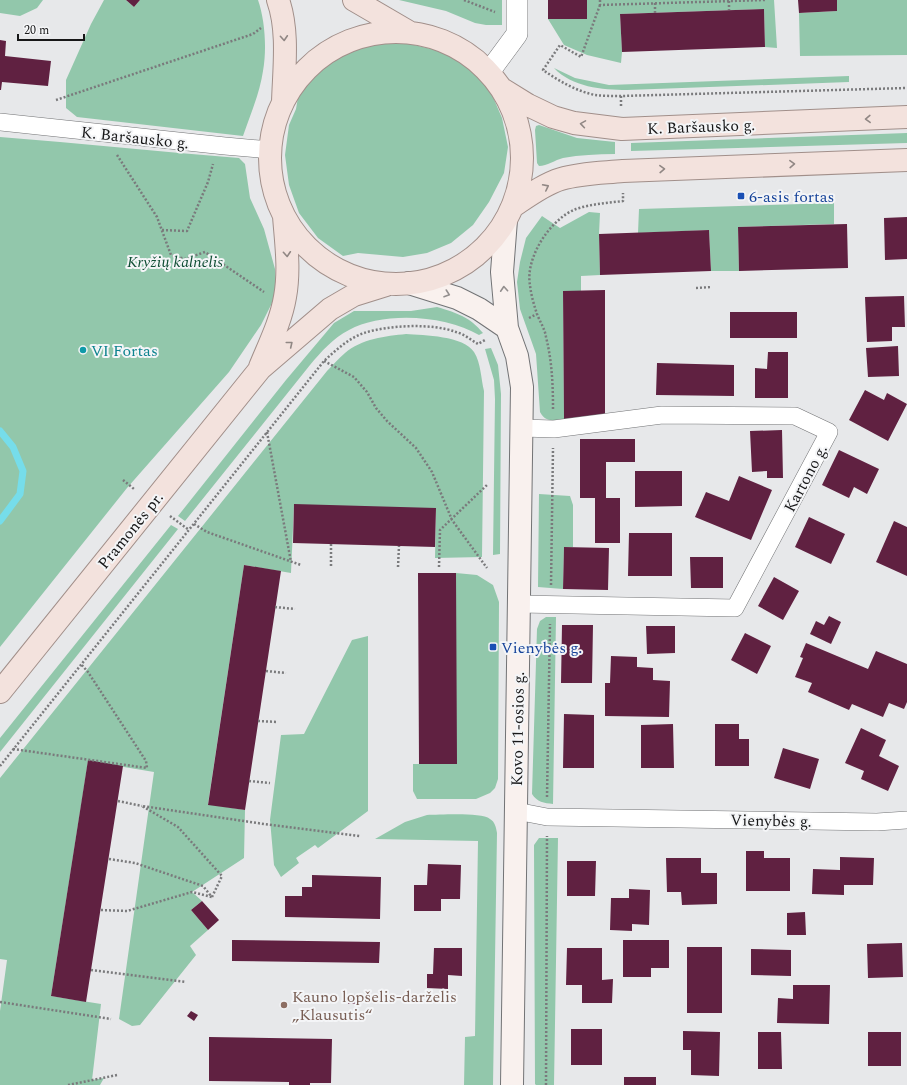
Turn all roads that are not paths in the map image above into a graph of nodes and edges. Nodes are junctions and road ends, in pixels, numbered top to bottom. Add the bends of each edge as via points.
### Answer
1 (278, 0) edge
2 (354, 0) edge
3 (517, 0) edge
4 (409, 32) junction
5 (488, 72) junction
6 (502, 89) junction
7 (283, 102) junction
8 (907, 117) edge
9 (0, 122) edge
10 (270, 150) junction
11 (907, 160) edge
12 (509, 213) junction
13 (284, 215) junction
14 (400, 283) junction
15 (507, 328) junction
16 (260, 368) junction
17 (522, 428) junction
18 (519, 604) junction
19 (0, 692) edge
20 (516, 811) junction
21 (907, 820) edge
22 (512, 1085) edge

1 -> 7 main road via 282,13 284,50
2 - 4 main road
3 - 5 street via 517,34
4 - 5 main road via 452,45 472,57
4 - 7 main road via 371,34 352,39 335,48 305,71 292,85
5 - 6 main road
8 -> 6 main road, K. Baršausko g. via 622,129 574,123 528,105
6 - 12 main road via 512,107 522,147 519,187
7 - 10 main road via 275,122
9 - 10 street, K. Baršausko g.
10 - 13 main road via 275,194
12 -> 11 main road via 537,191 560,179 589,174 631,170
12 - 14 main road via 492,240 475,256 455,269 433,278
15 -> 12 main road, Kovo 11-osios g. via 502,272
13 - 14 main road via 306,246 336,268 372,281
13 -> 16 main road, Pramonės pr. via 288,258 285,298
14 -> 15 main road via 457,298 479,308
16 -> 14 main road, Pramonės pr. via 330,309 354,295
15 - 17 main road, Kovo 11-osios g. via 517,356 522,387
16 - 19 main road, Pramonės pr.
17 - 18 main road, Kovo 11-osios g.
17 - 18 street, Kartono g. via 554,429 662,415 795,416 829,432 735,608
18 - 20 main road, Kovo 11-osios g.
20 - 21 street, Vienybės g. via 547,817 877,822
20 - 22 main road, Kovo 11-osios g.

